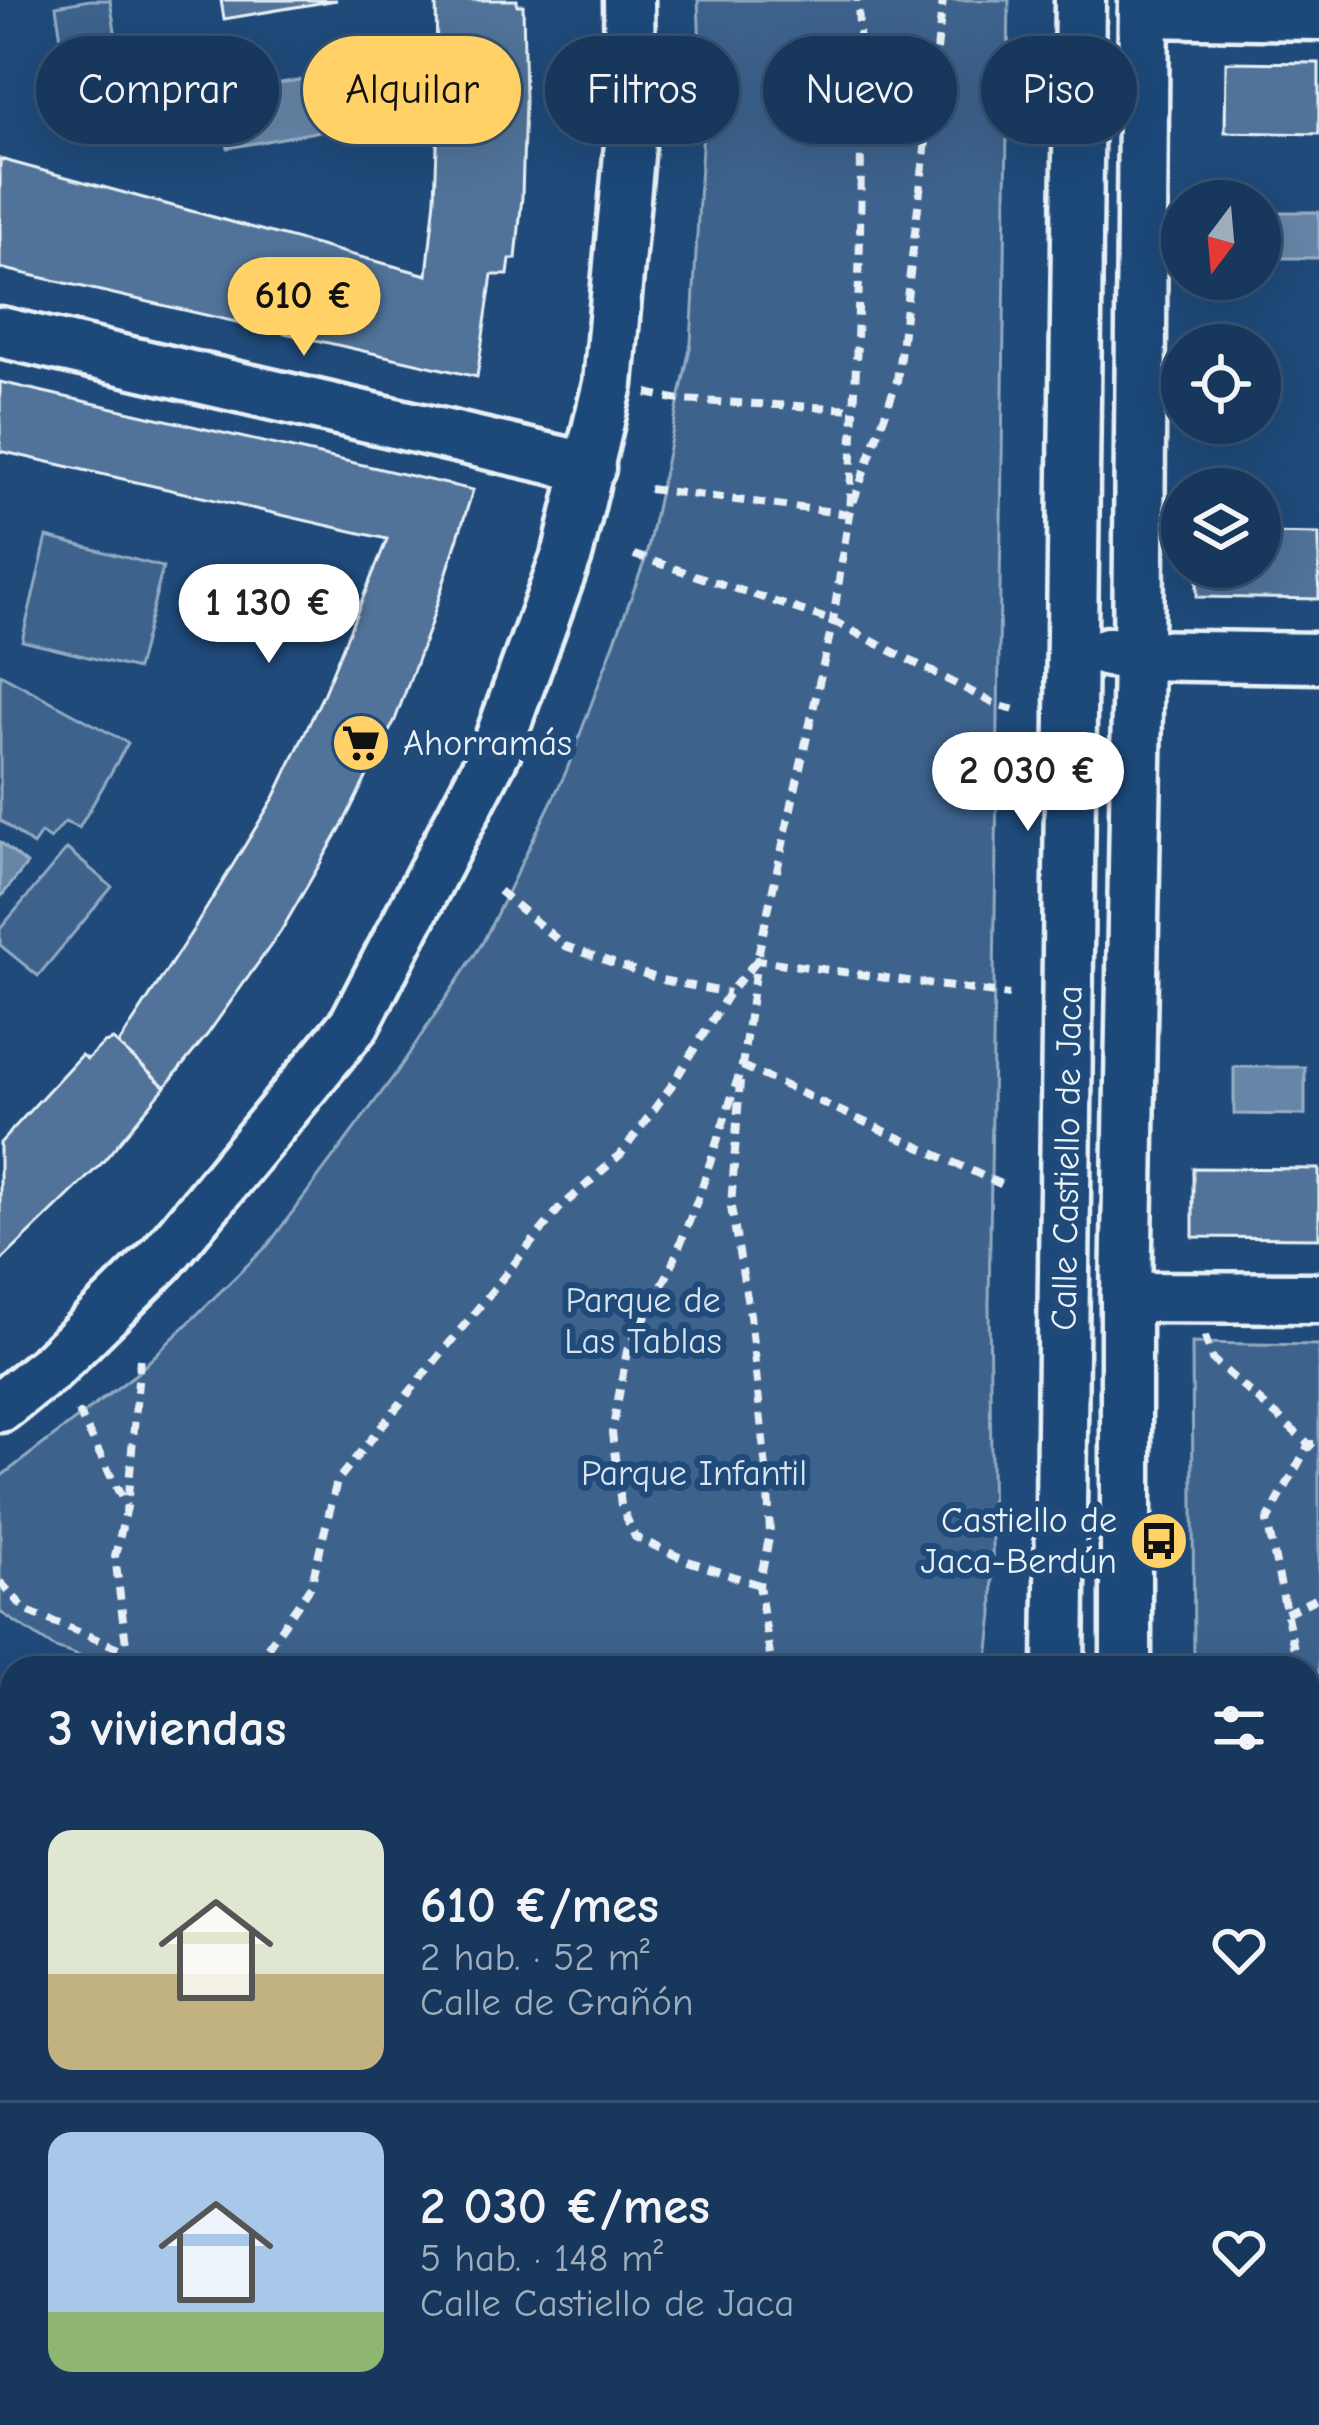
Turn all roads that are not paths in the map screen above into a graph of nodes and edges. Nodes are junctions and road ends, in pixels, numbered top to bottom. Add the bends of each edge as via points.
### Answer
1 (629, 0) edge
2 (1080, 0) edge
3 (1144, 6) edge
4 (1319, 15) edge
5 (0, 332) edge
6 (590, 468) junction
7 (1072, 648) junction
8 (1138, 655) junction
9 (1319, 658) edge
10 (1126, 1297) junction
11 (1319, 1298) edge
12 (0, 1407) edge
13 (1059, 1656) edge
14 (1126, 1656) edge

1 - 6 street via 631,134 608,384
2 - 7 street, Calle Castiello de Jaca
3 - 4 street
3 - 8 street, Calle Castiello de Jaca
5 - 6 street
6 - 12 street via 496,751 355,1023 160,1260
7 - 8 street
7 - 13 street, Calle Castiello de Jaca
8 - 9 street
8 - 10 street, Calle Castiello de Jaca
10 - 11 street
10 - 14 street, Calle Castiello de Jaca

